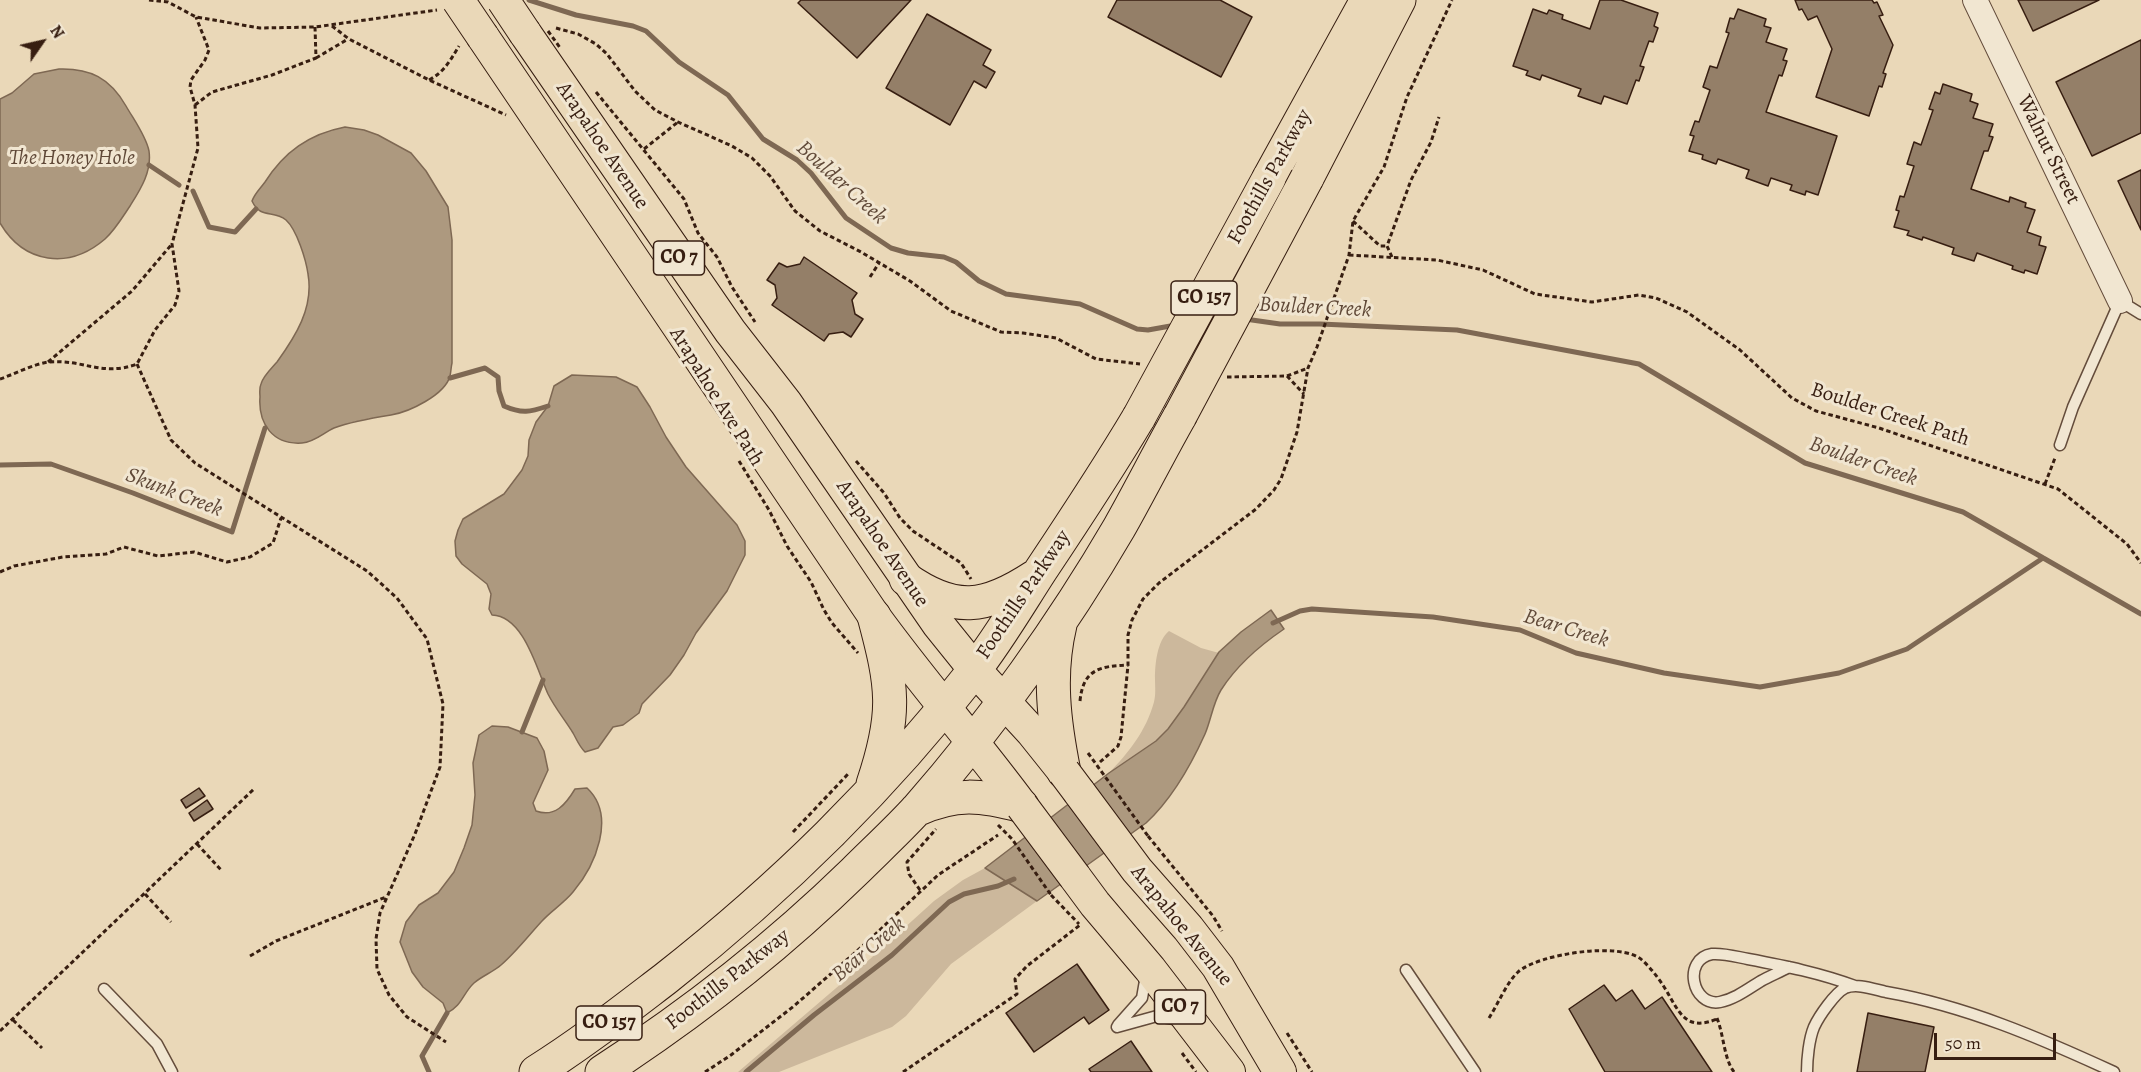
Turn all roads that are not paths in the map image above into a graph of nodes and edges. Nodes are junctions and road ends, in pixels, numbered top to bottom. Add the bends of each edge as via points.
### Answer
1 (502, 0) edge
2 (1367, 0) edge
3 (1400, 0) edge
4 (1975, 0) edge
5 (448, 5) edge
6 (2120, 301) junction
7 (2141, 314) edge
8 (2060, 445) road end
9 (1038, 575) junction
10 (906, 579) junction
11 (1063, 615) junction
12 (874, 616) junction
13 (975, 670) junction
14 (1003, 700) junction
15 (944, 708) junction
16 (973, 742) junction
17 (1076, 762) junction
18 (861, 782) junction
19 (1010, 815) junction
20 (929, 816) junction
21 (1147, 966) junction
22 (1790, 967) junction
23 (1406, 969) dead end
24 (1855, 986) junction
25 (104, 989) dead end
26 (1187, 1037) junction
27 (172, 1072) edge
28 (536, 1072) edge
29 (602, 1072) edge
30 (1229, 1072) edge
31 (1280, 1072) edge
32 (1475, 1072) edge
33 (1807, 1072) edge
34 (2114, 1072) edge

1 - 10 main road, Arapahoe Avenue / CO 7, bridge
2 - 9 highway, Foothills Parkway / CO 157, bridge via 1139,417
3 - 11 highway, Foothills Parkway / CO 157, bridge via 1180,416 1118,528
4 - 6 street, Walnut Street
5 - 12 main road, Arapahoe Avenue / CO 7, bridge
6 - 7 lane
6 - 8 lane
9 - 10 highway via 1005,595 974,603 934,597
9 - 13 highway, Foothills Parkway / CO 157
10 - 13 main road, Arapahoe Avenue / CO 7
11 - 14 highway, Foothills Parkway / CO 157
11 - 17 highway via 1054,656 1052,697 1055,729
12 - 15 main road, Arapahoe Avenue / CO 7
12 - 18 highway via 887,667 891,705 887,741
13 - 14 main road, Arapahoe Avenue / CO 7
13 - 15 highway, Foothills Parkway / CO 157
14 - 16 highway, Foothills Parkway / CO 157
14 - 17 main road, Arapahoe Avenue / CO 7 via 1032,732
15 - 16 main road, Arapahoe Avenue / CO 7
15 - 18 highway, Foothills Parkway / CO 157
16 - 19 main road, Arapahoe Avenue / CO 7
16 - 20 highway, Foothills Parkway / CO 157
17 - 31 main road, Arapahoe Avenue / CO 7, bridge via 1119,847 1218,967
18 - 28 highway, Foothills Parkway / CO 157 via 803,861 732,925 588,1038
19 - 20 highway via 987,797 966,796 939,801
19 - 21 main road, Arapahoe Avenue / CO 7, bridge via 1063,886 1095,904
20 - 29 highway, Foothills Parkway / CO 157 via 830,895 753,964
21 - 26 main road, Arapahoe Avenue / CO 7
21 - 26 lane via 1142,998 1117,1027 1157,1016 1175,1018
22 - 22 lane via 1711,954 1701,959 1692,978 1697,991 1714,1002 1729,999
22 - 24 lane
23 - 32 lane
24 - 33 lane via 1833,998 1813,1028
24 - 34 lane via 1962,1009
25 - 27 lane via 158,1044
26 - 30 main road, Arapahoe Avenue / CO 7

